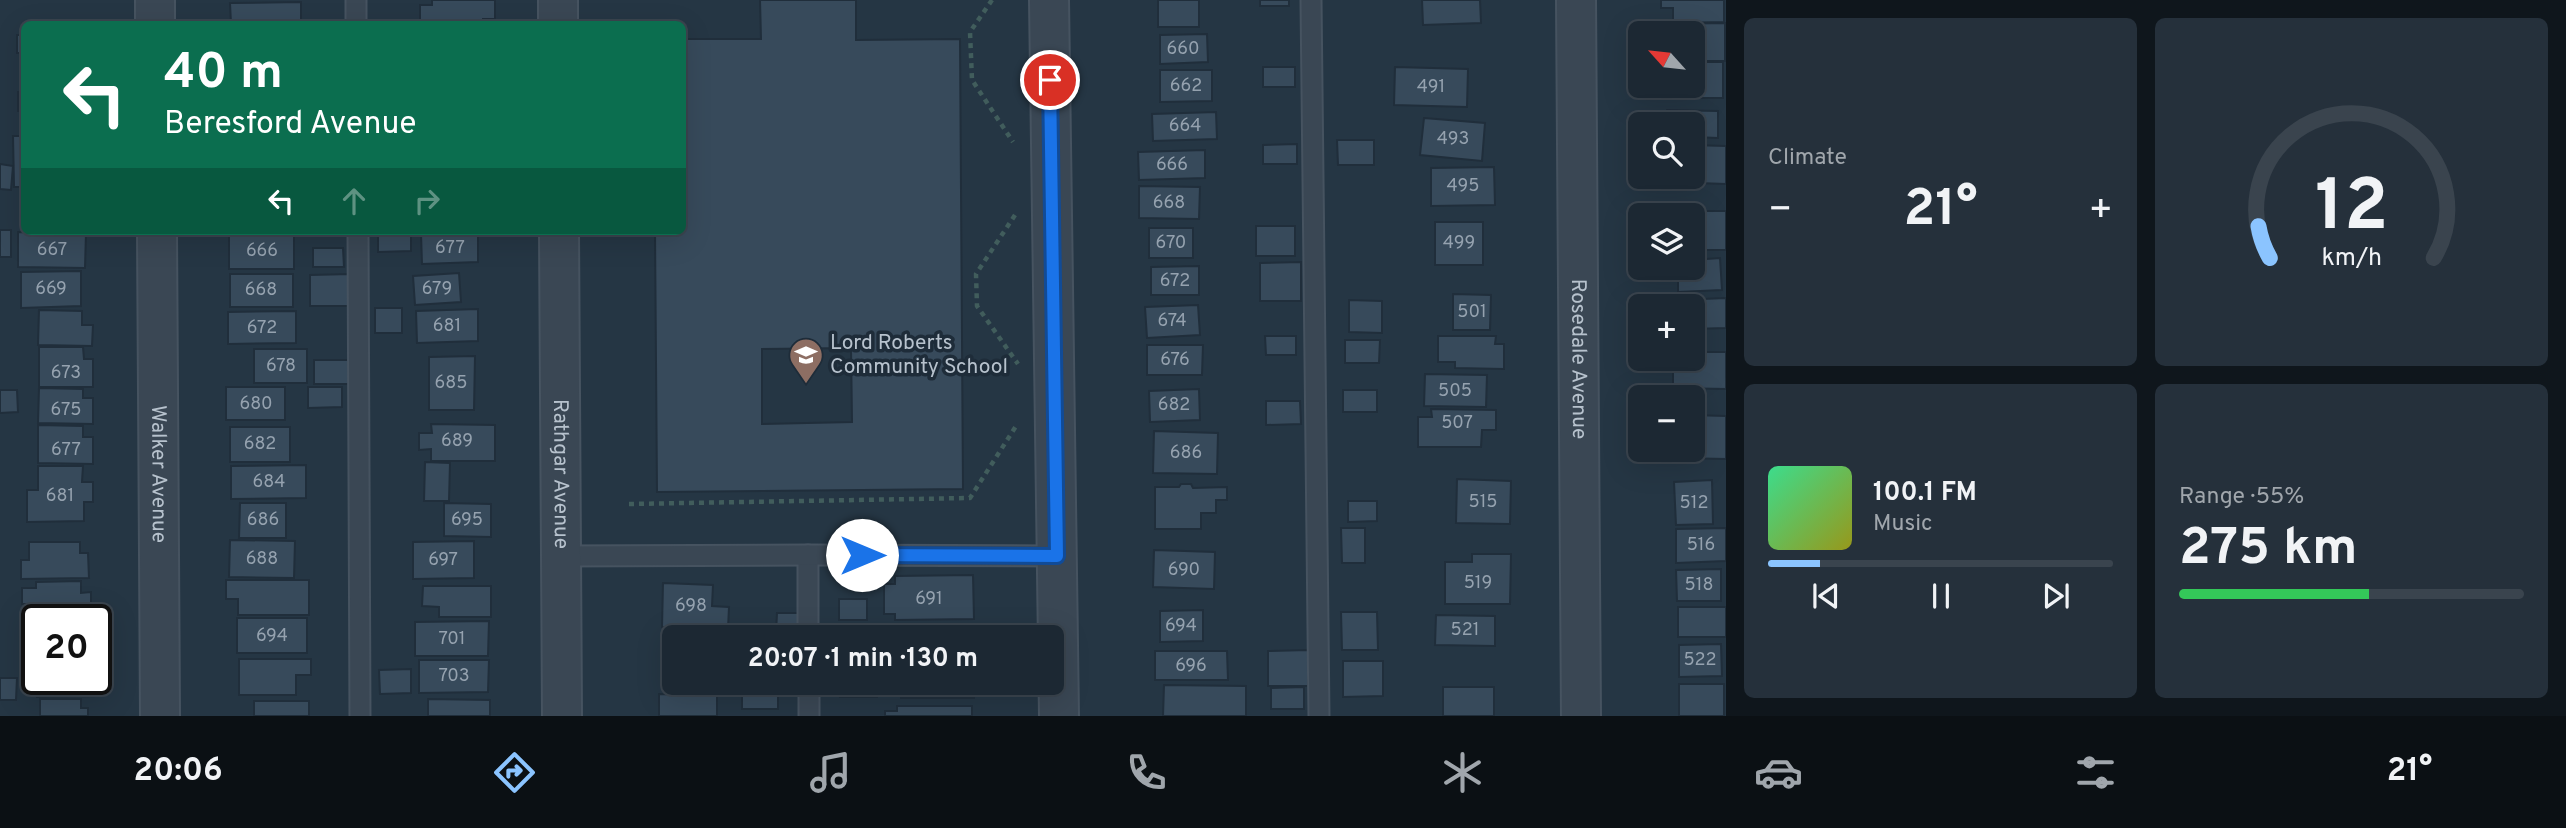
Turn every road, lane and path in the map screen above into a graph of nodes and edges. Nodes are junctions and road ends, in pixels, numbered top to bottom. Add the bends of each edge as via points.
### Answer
1 (155, 0) edge
2 (356, 0) edge
3 (558, 0) edge
4 (992, 0) edge
5 (1049, 0) edge
6 (1311, 0) edge
7 (1576, 0) edge
8 (155, 21) edge
9 (356, 21) edge
10 (558, 21) edge
11 (1019, 152) dead end
12 (1020, 206) dead end
13 (157, 235) edge
14 (358, 235) edge
15 (559, 235) edge
16 (1022, 370) dead end
17 (1022, 416) dead end
18 (629, 504) dead end
19 (808, 555) junction
20 (559, 556) junction
21 (1057, 556) junction
22 (808, 625) edge
23 (809, 695) edge
24 (160, 716) edge
25 (360, 716) edge
26 (562, 716) edge
27 (809, 716) edge
28 (1059, 716) edge
29 (1319, 716) edge
30 (1581, 716) edge

1 - 8 street
2 - 9 lane
3 - 10 street
4 - 11 path via 970,32 972,80
5 - 21 street
6 - 29 lane
7 - 30 street, Rosedale Avenue
12 - 16 path via 976,274 977,306
13 - 24 street, Walker Avenue
14 - 25 lane
15 - 20 street, Rathgar Avenue
17 - 18 path via 970,498
19 - 20 lane
19 - 21 lane
19 - 22 lane
20 - 26 street, Rathgar Avenue
21 - 28 street
23 - 27 lane

